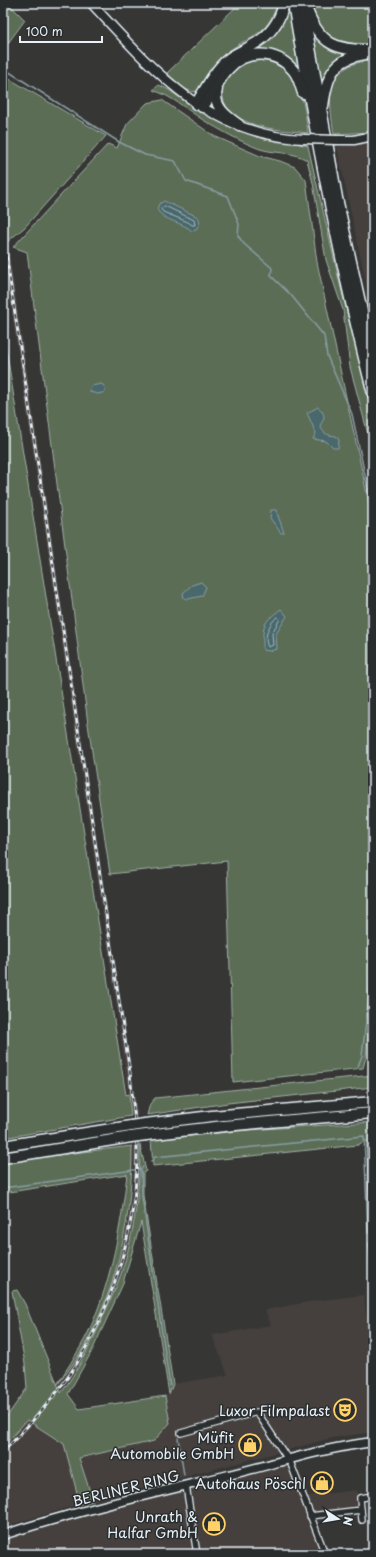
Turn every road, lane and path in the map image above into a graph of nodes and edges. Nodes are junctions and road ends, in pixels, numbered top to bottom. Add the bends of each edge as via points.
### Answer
1 (91, 3) edge
2 (284, 3) edge
3 (293, 3) edge
4 (303, 3) edge
5 (373, 50) edge
6 (373, 54) edge
7 (218, 84) junction
8 (199, 106) junction
9 (317, 117) junction
10 (239, 125) junction
11 (373, 136) edge
12 (373, 361) edge
13 (373, 394) edge
14 (370, 1101) edge
15 (373, 1113) edge
16 (3, 1146) edge
17 (3, 1158) edge
18 (182, 1434) dead end
19 (373, 1442) edge
20 (288, 1460) junction
21 (186, 1486) junction
22 (373, 1496) edge
23 (361, 1510) junction
24 (310, 1516) junction
25 (362, 1520) dead end
26 (3, 1535) edge
27 (197, 1554) edge
28 (326, 1554) edge

1 - 8 street via 160,76
2 - 8 highway via 271,30 263,39 227,60 219,68
3 - 9 highway
4 - 5 highway via 314,27 333,45 347,50
4 - 9 highway
6 - 9 highway via 355,56 334,68 327,81
7 - 8 highway via 210,100
7 - 9 highway via 227,70 240,60 250,56 270,55 286,63 294,71 306,106
7 - 10 highway via 215,94 219,108
8 - 10 street
9 - 12 highway
9 - 13 highway via 349,297
10 - 11 street, bridge via 276,136 304,139 354,140
14 - 16 highway, bridge via 145,1124
15 - 17 highway, bridge via 131,1137
18 - 20 street via 257,1412
19 - 20 street, BERLINER RING
20 - 21 street, BERLINER RING
20 - 24 street via 293,1467
21 - 26 street, BERLINER RING
21 - 27 street
22 - 23 street via 360,1498
23 - 24 street
23 - 25 street
24 - 28 street

